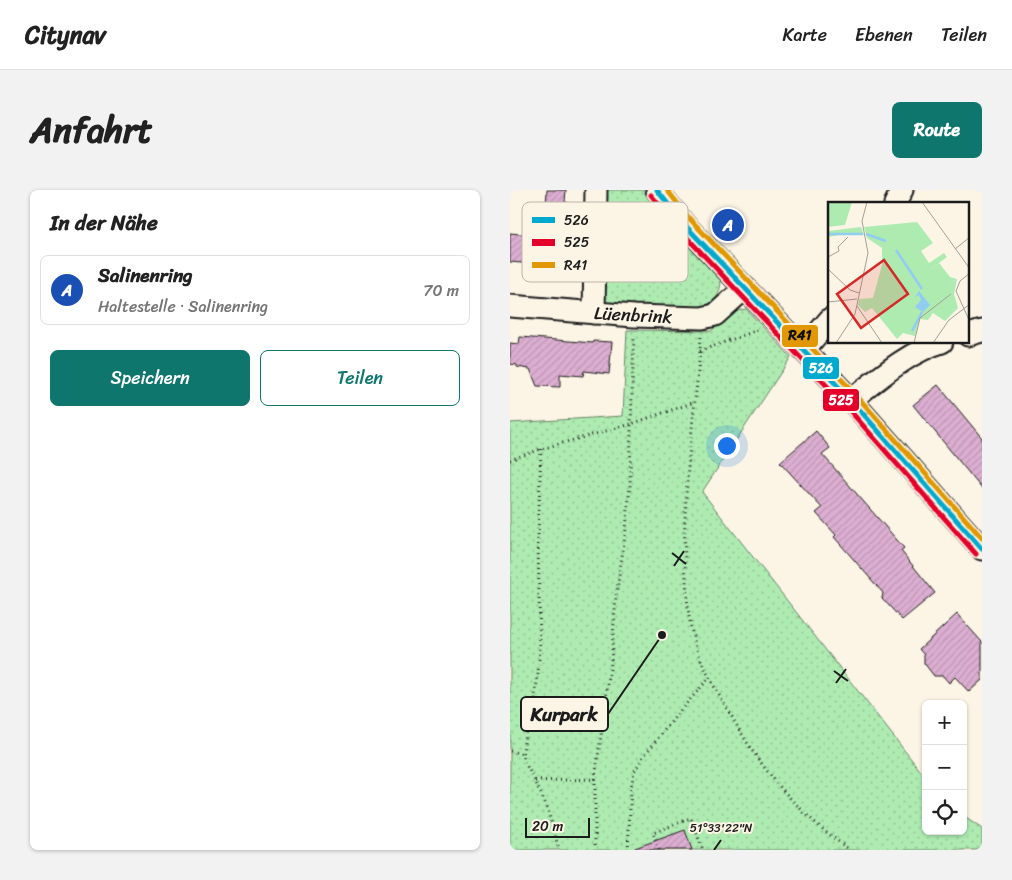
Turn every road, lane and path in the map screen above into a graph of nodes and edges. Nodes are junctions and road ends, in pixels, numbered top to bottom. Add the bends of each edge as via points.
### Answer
1 (657, 190) edge
2 (902, 190) edge
3 (666, 202) edge
4 (896, 202) edge
5 (688, 228) edge
6 (595, 282) edge
7 (744, 288) junction
8 (510, 306) edge
9 (594, 313) junction
10 (634, 316) junction
11 (702, 318) junction
12 (775, 319) junction
13 (828, 321) edge
14 (938, 344) edge
15 (804, 350) junction
16 (700, 351) junction
17 (851, 400) junction
18 (694, 402) junction
19 (631, 424) junction
20 (541, 449) junction
21 (510, 460) edge
22 (982, 549) edge
23 (710, 677) junction
24 (510, 751) edge
25 (522, 754) junction
26 (595, 779) junction
27 (536, 781) junction
28 (559, 850) edge
29 (595, 850) edge
30 (628, 850) edge
31 (659, 850) edge
32 (703, 850) edge
33 (850, 850) edge

1 - 3 street
2 - 4 street
5 - 7 street
6 - 9 street
7 - 11 street, Lüenbrink via 715,315
7 - 12 street
8 - 9 street, Lüenbrink
9 - 10 street, Lüenbrink
10 - 11 street, Lüenbrink
10 - 19 path
11 - 16 path
12 - 15 street
12 - 16 path via 765,328
13 - 15 street
14 - 17 street via 904,361
15 - 17 street
16 - 18 path
17 - 22 street
18 - 19 path
18 - 23 path via 686,489 685,567 691,624 700,658
19 - 20 path
19 - 26 path via 626,529
20 - 21 path
20 - 25 path via 538,538 540,648 534,704
23 - 30 path via 634,772
23 - 33 path via 743,737 771,775 806,814
24 - 25 path
25 - 27 path
26 - 27 path
26 - 29 path
27 - 28 path
31 - 32 path via 652,833 691,818

